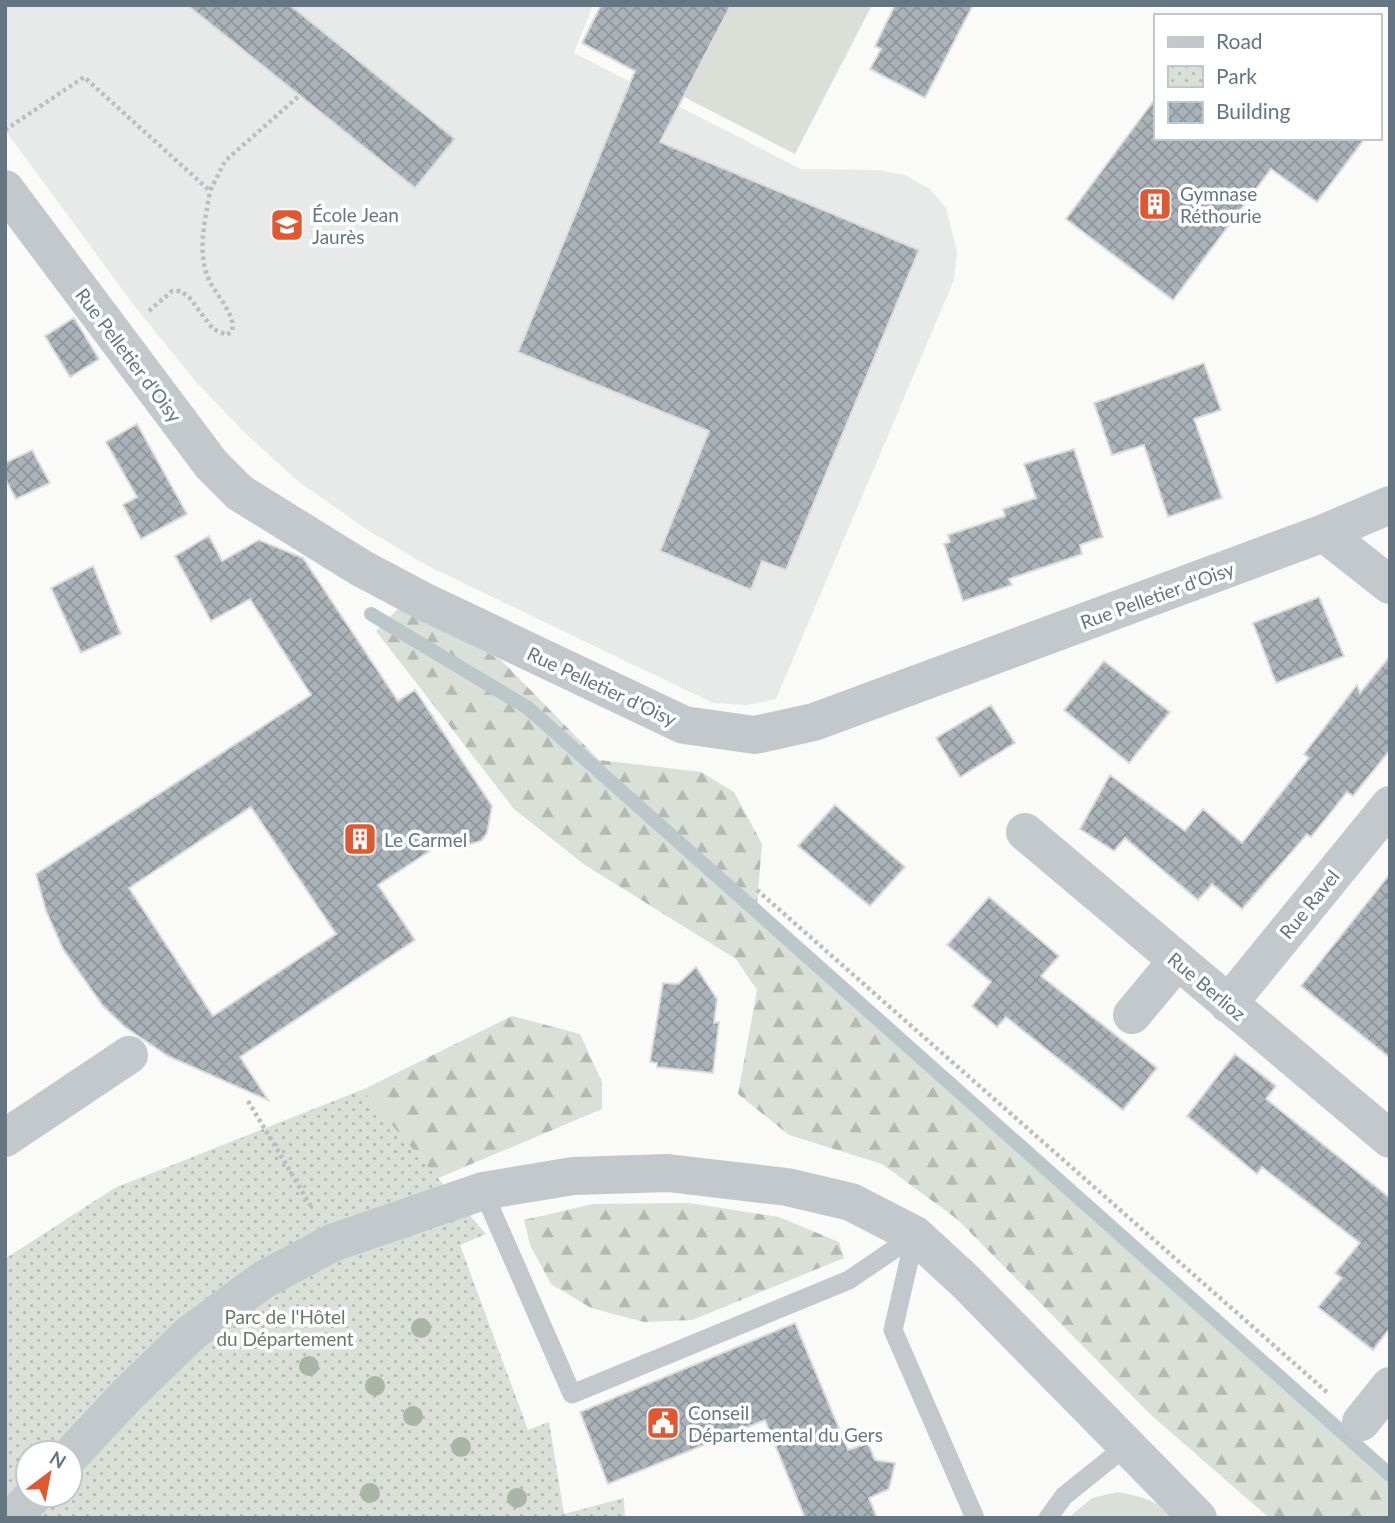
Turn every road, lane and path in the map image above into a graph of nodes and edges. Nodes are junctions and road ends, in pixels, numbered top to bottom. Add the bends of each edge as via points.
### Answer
1 (300, 95) dead end
2 (5, 130) edge
3 (5, 188) edge
4 (210, 191) junction
5 (116, 338) junction
6 (1390, 505) edge
7 (1324, 533) junction
8 (1390, 584) edge
9 (1390, 805) edge
10 (1025, 832) dead end
11 (757, 890) dead end
12 (1177, 961) junction
13 (1228, 1004) junction
14 (1132, 1014) dead end
15 (129, 1055) dead end
16 (248, 1101) dead end
17 (5, 1138) edge
18 (1390, 1139) edge
19 (483, 1191) junction
20 (915, 1235) junction
21 (332, 1242) junction
22 (1390, 1386) edge
23 (1361, 1422) joint
24 (84, 1442) edge
25 (1125, 1447) junction
26 (975, 1518) edge
27 (1048, 1518) edge
28 (1198, 1518) edge

1 - 4 path via 225,161
2 - 4 path via 83,77
3 - 5 street, Rue Pelletier d'Oisy
4 - 5 path via 202,256 209,281 231,319 232,331 227,335 213,329 190,296 172,291
5 - 7 street, Rue Pelletier d'Oisy via 211,464 240,493 425,602 684,725 755,735 814,722
6 - 7 street, Rue Pelletier d'Oisy
7 - 8 street
9 - 13 street, Rue Ravel
10 - 12 street, Rue Berlioz
11 - 23 path
12 - 13 street, Rue Berlioz
12 - 14 street
13 - 18 street, Rue Berlioz
15 - 17 street
16 - 21 path
19 - 20 street via 573,1176 668,1173 787,1187 851,1202
19 - 20 lane via 572,1394 849,1280
19 - 21 street
20 - 25 street
20 - 26 lane via 893,1330
21 - 24 street via 263,1280 191,1333
22 - 23 street
25 - 27 lane via 1064,1496
25 - 28 street

